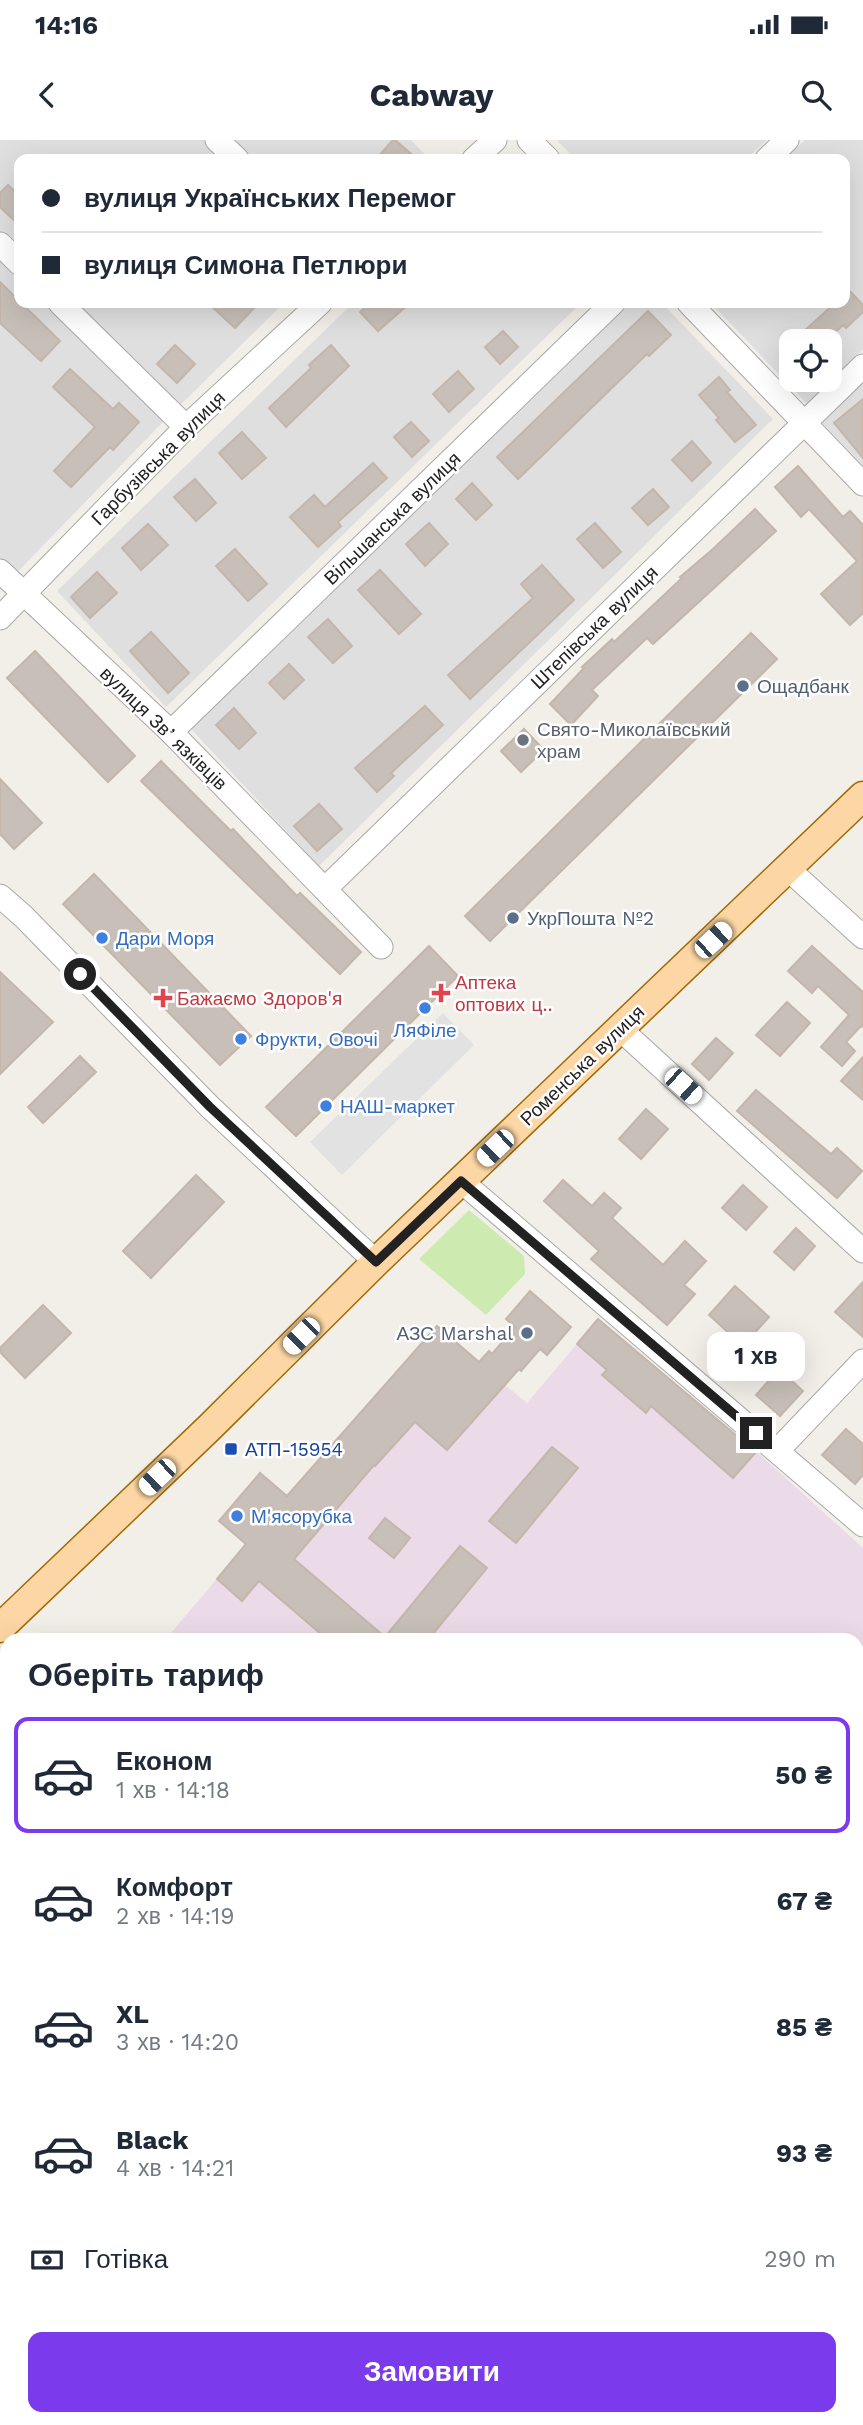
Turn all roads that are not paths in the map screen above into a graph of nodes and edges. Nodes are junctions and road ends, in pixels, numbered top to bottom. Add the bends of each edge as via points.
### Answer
1 (217, 140) edge
2 (495, 140) edge
3 (528, 140) edge
4 (788, 140) edge
5 (232, 154) edge
6 (480, 154) edge
7 (543, 154) edge
8 (773, 154) edge
9 (0, 244) edge
10 (14, 258) edge
11 (65, 308) edge
12 (315, 308) edge
13 (608, 308) edge
14 (694, 308) edge
15 (863, 366) edge
16 (805, 423) junction
17 (186, 427) junction
18 (863, 484) edge
19 (0, 571) edge
20 (24, 594) junction
21 (0, 618) edge
22 (171, 732) junction
23 (863, 796) edge
24 (788, 869) junction
25 (326, 888) junction
26 (0, 896) edge
27 (863, 937) edge
28 (381, 947) dead end
29 (620, 1028) junction
30 (461, 1181) junction
31 (863, 1251) edge
32 (376, 1262) junction
33 (863, 1361) edge
34 (777, 1451) junction
35 (863, 1525) edge
36 (0, 1628) edge

1 - 5 street
2 - 6 street
3 - 7 street
4 - 8 street
9 - 10 street
11 - 17 street
12 - 17 street, Гарбузівська вулиця
13 - 22 street, Вільшанська вулиця
14 - 16 street
15 - 16 street, Штепівська вулиця
16 - 18 street
16 - 25 street, Штепівська вулиця
17 - 20 street, Гарбузівська вулиця
19 - 20 street, вулиця Звʼязківців
20 - 21 street, Гарбузівська вулиця
20 - 22 street, вулиця Звʼязківців
22 - 25 street, вулиця Звʼязківців
23 - 24 main road, Роменська вулиця
24 - 27 street
24 - 29 main road, Роменська вулиця
25 - 28 street, вулиця Звʼязківців
26 - 32 street via 210,1107
29 - 30 main road, Роменська вулиця
29 - 31 street
30 - 32 main road, Роменська вулиця
30 - 34 street
32 - 36 main road, Роменська вулиця
33 - 34 street
34 - 35 street

